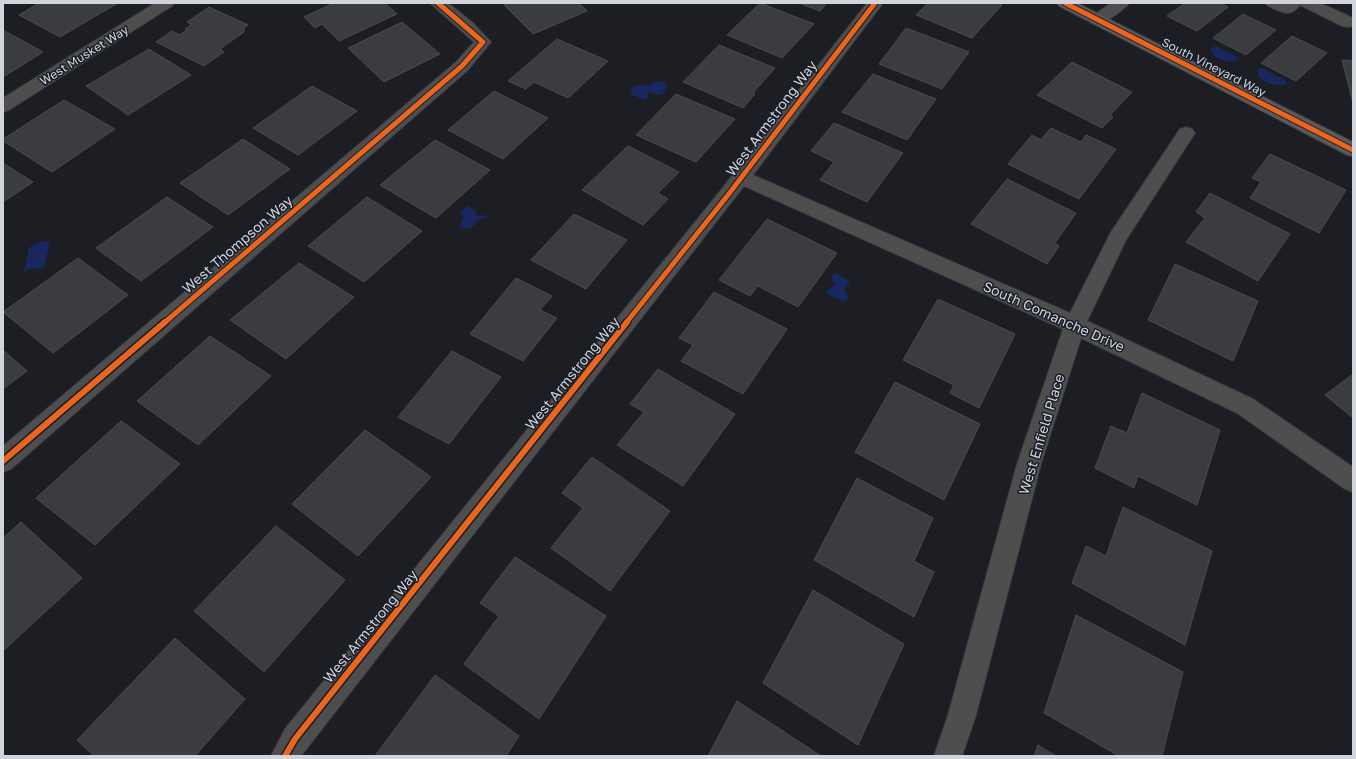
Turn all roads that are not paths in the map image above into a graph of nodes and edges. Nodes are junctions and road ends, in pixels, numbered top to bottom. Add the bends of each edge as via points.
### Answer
1 (166, 3) edge
2 (438, 3) edge
3 (875, 3) edge
4 (1064, 3) edge
5 (1121, 3) edge
6 (1307, 3) edge
7 (1098, 20) junction
8 (1348, 22) dead end
9 (3, 106) edge
10 (1186, 133) dead end
11 (1353, 150) edge
12 (741, 177) junction
13 (1075, 325) junction
14 (3, 461) edge
15 (1353, 481) edge
16 (286, 756) edge
17 (948, 756) edge

1 - 9 street, West Musket Way
2 - 14 street, West Thompson Way via 483,42 462,66
3 - 12 street, West Armstrong Way
4 - 7 street, South Vineyard Way
5 - 7 street
6 - 8 street
7 - 11 street, South Vineyard Way
10 - 13 street, West Enfield Place via 1118,238
12 - 13 street, South Comanche Drive
12 - 16 street, West Armstrong Way via 295,739
13 - 15 street, South Comanche Drive via 1245,406
13 - 17 street, West Enfield Place via 1029,464 962,715

